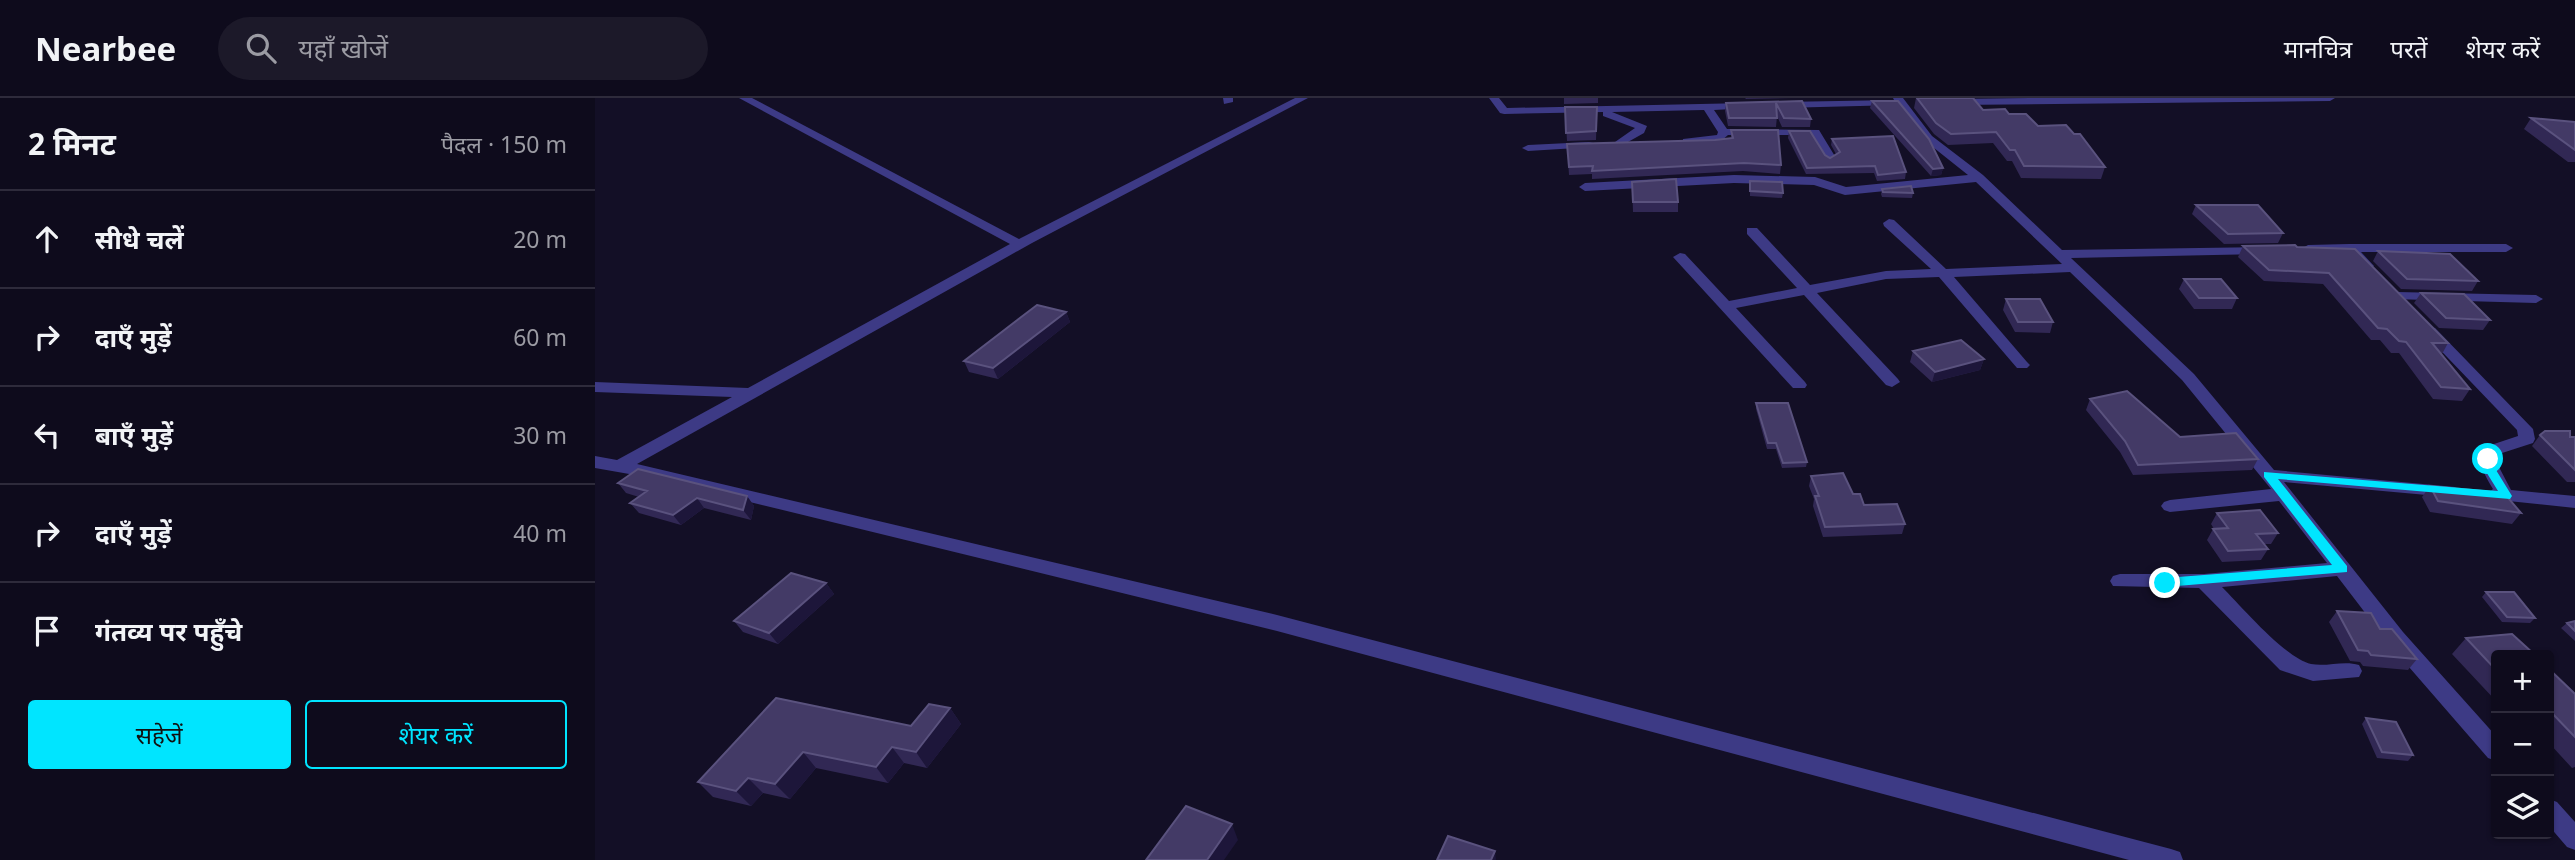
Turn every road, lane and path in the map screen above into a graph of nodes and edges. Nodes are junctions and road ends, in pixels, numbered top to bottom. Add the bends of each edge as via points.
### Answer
1 (744, 98) edge
2 (1303, 98) edge
3 (1494, 98) edge
4 (2330, 98) edge
5 (2258, 99) edge
6 (1905, 101) edge
7 (1728, 102) edge
8 (1941, 102) edge
9 (1770, 105) edge
10 (1756, 106) edge
11 (1707, 107) junction
12 (1599, 109) junction
13 (1724, 132) junction
14 (1673, 141) edge
15 (1646, 143) edge
16 (1619, 144) junction
17 (1528, 148) dead end
18 (1830, 158) edge
19 (1979, 178) junction
20 (1585, 187) dead end
21 (1889, 223) dead end
22 (1752, 231) dead end
23 (1019, 244) junction
24 (2349, 248) junction
25 (2506, 248) dead end
26 (2059, 254) junction
27 (1680, 257) dead end
28 (2073, 268) junction
29 (1943, 272) junction
30 (2388, 287) junction
31 (1808, 290) junction
32 (2536, 299) dead end
33 (1726, 306) junction
34 (2022, 365) dead end
35 (1892, 382) dead end
36 (1799, 386) dead end
37 (595, 387) edge
38 (750, 393) junction
39 (595, 461) edge
40 (620, 466) junction
41 (2268, 475) junction
42 (2284, 494) junction
43 (2506, 496) junction
44 (2575, 502) edge
45 (2170, 506) dead end
46 (2342, 569) junction
47 (2120, 581) dead end
48 (2204, 581) junction
49 (2352, 671) dead end
50 (2491, 745) edge
51 (2559, 812) edge
52 (2575, 839) edge
53 (2171, 860) edge

1 - 23 street
2 - 23 street
3 - 12 street via 1504,111
4 - 5 street
5 - 8 street
6 - 9 street
6 - 19 street via 1928,138
7 - 10 street
7 - 11 street
11 - 12 street
11 - 13 street
12 - 16 street via 1641,126
13 - 14 street via 1713,140
13 - 18 street via 1815,132
15 - 16 street
16 - 17 street
19 - 20 street via 1845,191 1815,181 1734,179
19 - 26 street
21 - 29 street
22 - 31 street
23 - 38 street
24 - 25 street
24 - 26 street
24 - 30 street
26 - 28 street
27 - 33 street
28 - 29 street
28 - 41 street via 2188,377
29 - 31 street via 1886,275
29 - 34 street
30 - 32 street
30 - 43 street via 2525,429 2527,439 2491,451 2488,459
31 - 33 street
31 - 35 street
33 - 36 street
37 - 38 street
38 - 40 street
39 - 40 street
40 - 53 street via 1277,624
41 - 42 street
41 - 43 street
42 - 45 street
42 - 46 street
43 - 44 street
46 - 48 street
46 - 50 street
47 - 48 street
48 - 49 street via 2287,664 2313,673
51 - 52 street

